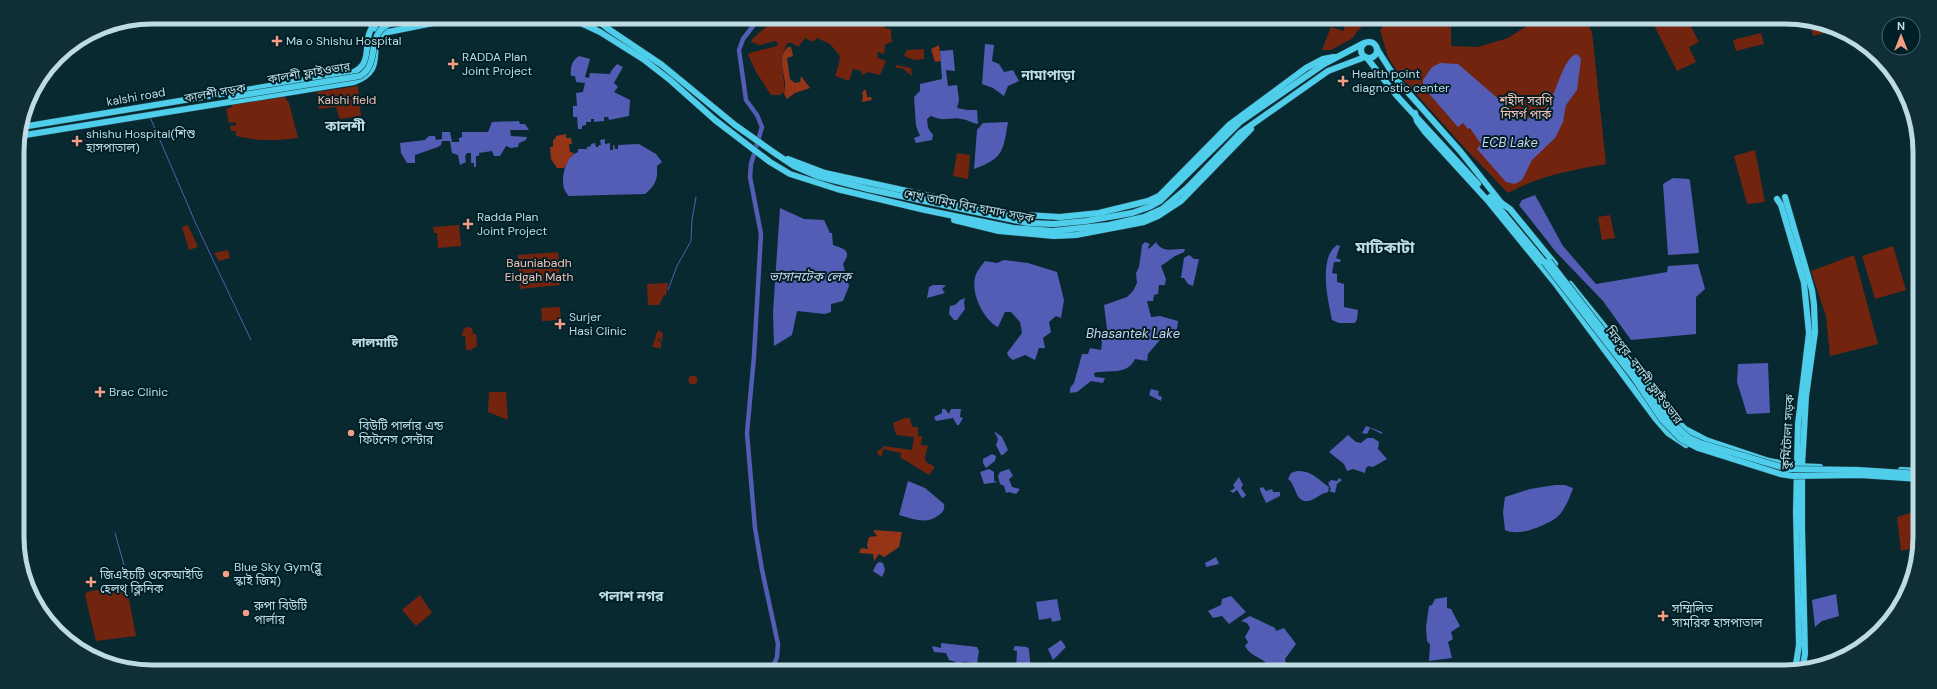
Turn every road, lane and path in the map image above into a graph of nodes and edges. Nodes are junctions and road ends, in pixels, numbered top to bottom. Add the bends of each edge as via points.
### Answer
1 (375, 24) edge
2 (384, 24) edge
3 (389, 24) edge
4 (431, 24) edge
5 (583, 24) edge
6 (594, 24) edge
7 (600, 24) edge
8 (372, 26) junction
9 (394, 32) junction
10 (600, 32) junction
11 (383, 33) junction
12 (1364, 43) junction
13 (1377, 49) junction
14 (1366, 57) junction
15 (1285, 104) dead end
16 (169, 112) junction
17 (1415, 113) junction
18 (27, 126) edge
19 (25, 135) edge
20 (770, 162) junction
21 (1785, 197) dead end
22 (1777, 199) dead end
23 (1500, 202) junction
24 (1546, 262) junction
25 (1799, 466) junction
26 (1913, 472) edge
27 (1913, 472) edge
28 (1799, 478) junction
29 (1913, 479) edge
30 (1913, 480) edge
31 (1803, 664) edge
32 (1796, 665) edge

1 - 8 main road
2 - 9 main road via 387,29
3 - 16 main road, কালশী ফ্লাইওভার, bridge via 378,33 371,64 360,76 183,106
4 - 9 main road
5 - 10 main road, শেখ তামিম বিন হামাদ সড়ক
6 - 10 main road
7 - 12 main road, শেখ তামিম বিন হামাদ সড়ক via 662,65 744,131 794,166 817,176 1012,220 1054,224 1132,213 1160,201 1232,129 1337,57
8 - 11 main road
8 - 18 main road, kalshi road via 368,35 364,63 358,70 349,73
9 - 11 main road
10 - 20 main road, শেখ তামিম বিন হামাদ সড়ক via 670,80
11 - 16 main road, কালশী সড়ক via 377,42 376,60 371,70 354,82
12 - 13 main road via 1373,43
12 - 14 main road via 1361,50
13 - 14 main road via 1374,56
13 - 23 main road via 1401,84 1460,151
14 - 17 main road via 1397,96
14 - 20 main road, শেখ তামিম বিন হামাদ সড়ক via 1324,74 1240,133 1188,188 1162,209 1139,219 1109,225 1054,231 1013,228 837,189 790,174
15 - 20 main road via 1251,129 1173,208 1133,225 1076,235 999,231 841,195 786,176 773,168
16 - 19 main road, কালশী সড়ক
17 - 24 main road
17 - 28 main road via 1425,132 1489,202 1555,283 1668,433 1695,450 1778,476
21 - 25 main road, কুর্মিটোলা সড়ক via 1812,290 1814,306 1815,332
22 - 25 main road, কুর্মিটোলা সড়ক via 1803,278 1808,313 1809,333 1798,424
23 - 24 main road
23 - 25 main road via 1510,209 1631,360 1667,410 1686,429 1706,440 1732,449
24 - 26 main road, মিরপুর-বনানী ফ্লাইওভার, bridge via 1649,390 1670,421 1689,438 1788,469
24 - 29 main road, মিরপুর-বনানী ফ্লাইওভার, bridge via 1638,383 1663,421 1686,442 1787,475 1860,475
25 - 27 main road
25 - 28 main road, কুর্মিটোলা সড়ক
28 - 30 main road
28 - 31 main road, কুর্মিটোলা সড়ক via 1805,654
28 - 32 main road, কুর্মিটোলা সড়ক

